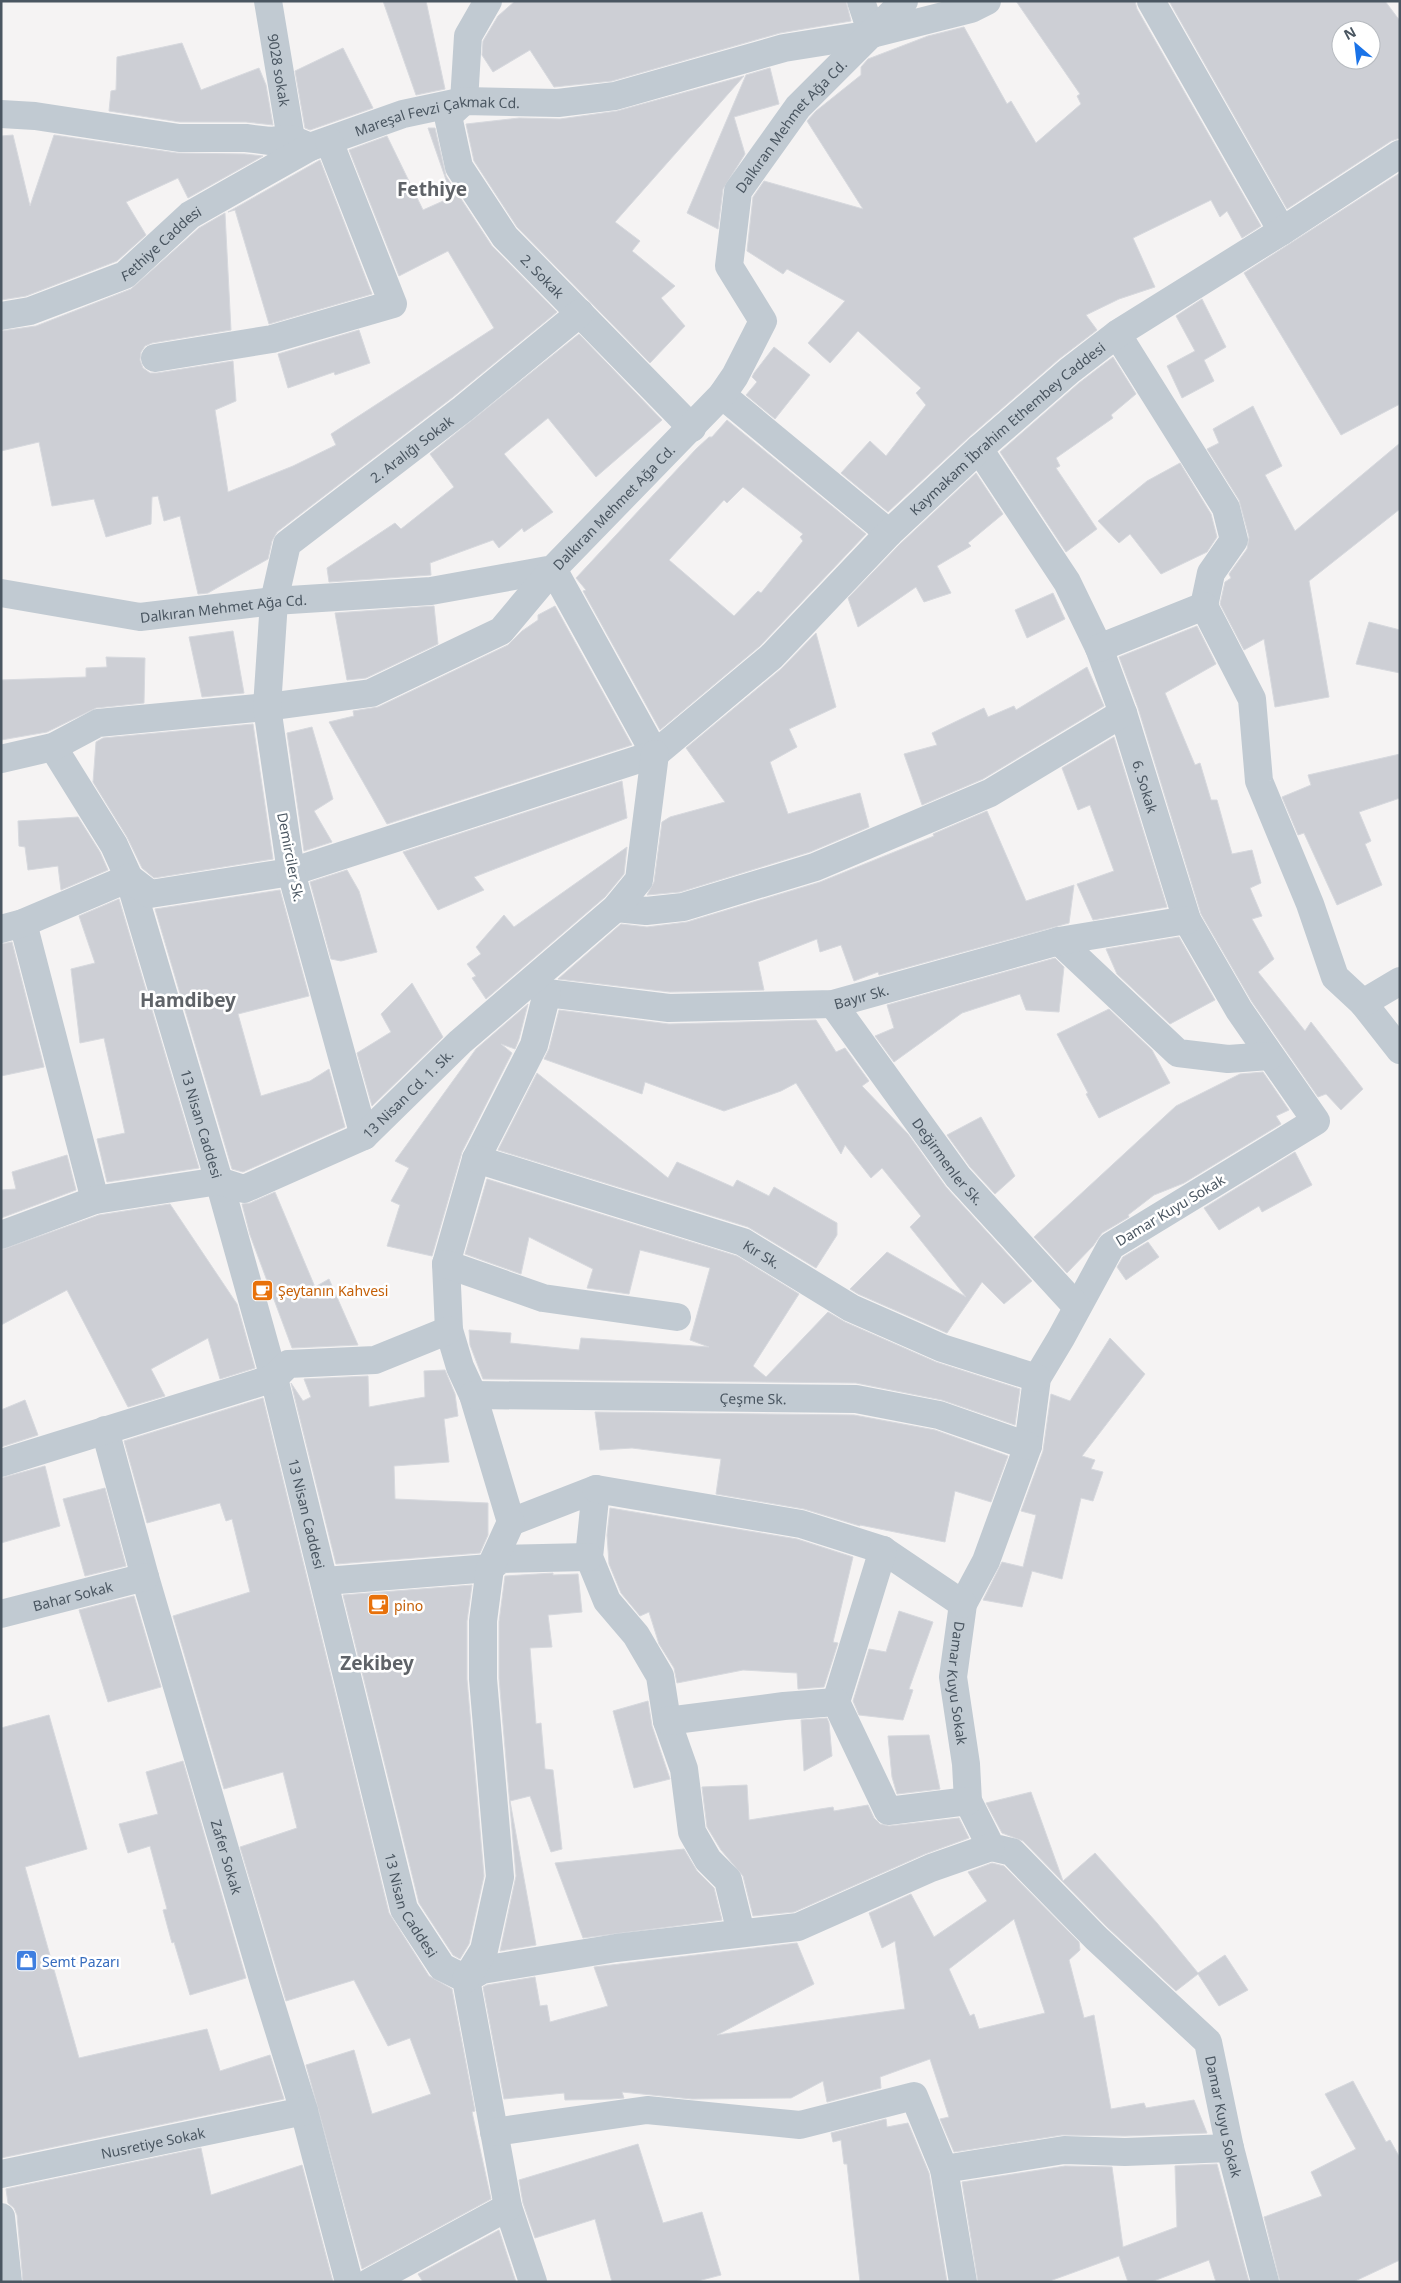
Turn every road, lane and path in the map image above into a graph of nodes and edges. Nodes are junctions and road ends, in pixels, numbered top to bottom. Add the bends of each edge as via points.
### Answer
1 (268, 1) edge
2 (488, 1) edge
3 (861, 1) edge
4 (904, 1) edge
5 (987, 1) edge
6 (1151, 1) edge
7 (872, 34) junction
8 (464, 100) junction
9 (1, 114) edge
10 (310, 142) junction
11 (1400, 154) edge
12 (1282, 231) junction
13 (580, 313) junction
14 (1, 316) edge
15 (1117, 334) junction
16 (155, 358) dead end
17 (722, 395) junction
18 (692, 428) junction
19 (979, 449) junction
20 (889, 533) junction
21 (553, 569) junction
22 (14, 595) edge
23 (274, 601) junction
24 (1204, 606) junction
25 (1099, 648) junction
26 (267, 707) junction
27 (1123, 713) junction
28 (53, 747) junction
29 (655, 754) junction
30 (1, 759) edge
31 (291, 872) junction
32 (129, 878) junction
33 (616, 908) junction
34 (1187, 920) junction
35 (12, 926) edge
36 (1060, 941) junction
37 (1400, 982) edge
38 (540, 987) junction
39 (1363, 1002) junction
40 (833, 1004) junction
41 (1400, 1050) edge
42 (1270, 1056) junction
43 (1316, 1121) joint
44 (364, 1136) junction
45 (476, 1159) junction
46 (219, 1181) junction
47 (95, 1200) junction
48 (1, 1235) edge
49 (446, 1264) junction
50 (1077, 1307) junction
51 (677, 1318) dead end
52 (449, 1330) junction
53 (274, 1378) junction
54 (1037, 1378) junction
55 (473, 1395) junction
56 (105, 1430) junction
57 (1028, 1446) junction
58 (1, 1463) edge
59 (596, 1489) junction
60 (511, 1522) junction
61 (883, 1550) junction
62 (589, 1557) junction
63 (490, 1568) junction
64 (145, 1577) junction
65 (325, 1581) junction
66 (963, 1604) junction
67 (1, 1614) edge
68 (836, 1702) junction
69 (667, 1721) junction
70 (968, 1801) junction
71 (991, 1847) junction
72 (741, 1933) junction
73 (466, 1979) junction
74 (304, 2111) junction
75 (494, 2132) junction
76 (1230, 2148) junction
77 (944, 2169) junction
78 (1, 2174) edge
79 (508, 2207) junction
80 (1, 2217) edge
81 (8, 2282) edge
82 (349, 2282) edge
83 (370, 2282) edge
84 (533, 2282) edge
85 (963, 2282) edge
86 (1265, 2282) edge

1 - 10 street, 9028 sokak
2 - 8 street via 468,36
3 - 7 street
4 - 7 street
5 - 7 street, Mareşal Fevzi Çakmak Cd. via 971,9
6 - 12 street
7 - 8 street, Mareşal Fevzi Çakmak Cd. via 784,48 615,96 558,103
7 - 17 street, Dalkıran Mehmet Ağa Cd. via 798,106 738,191 729,266 763,321
8 - 10 street, Mareşal Fevzi Çakmak Cd. via 403,114
8 - 13 street, 2. Sokak via 448,116 459,167 505,237
9 - 10 street, Mareşal Fevzi Çakmak Cd. via 35,116 179,138
10 - 14 street, Fethiye Caddesi via 190,215 125,275 30,311
10 - 16 street, 9028 sokak via 393,304 272,339
11 - 12 street, Kaymakam İbrahim Ethembey Caddesi
12 - 15 street, Kaymakam İbrahim Ethembey Caddesi
13 - 18 street, 2. Sokak
13 - 23 street, 2. Aralığı Sokak via 463,409 287,544
15 - 19 street, Kaymakam İbrahim Ethembey Caddesi
15 - 24 street via 1226,508 1234,540 1211,573
17 - 18 street, Dalkıran Mehmet Ağa Cd.
17 - 20 street
18 - 21 street, Dalkıran Mehmet Ağa Cd.
19 - 20 street, Kaymakam İbrahim Ethembey Caddesi
19 - 25 street, 6. Sokak via 1067,582
20 - 29 street, Kaymakam İbrahim Ethembey Caddesi via 771,657
21 - 23 street, Dalkıran Mehmet Ağa Cd. via 431,592
21 - 26 street via 500,631 371,693
21 - 29 street
22 - 23 street, Dalkıran Mehmet Ağa Cd. via 140,618
23 - 26 street, Demirciler Sk.
24 - 25 street
24 - 39 street via 1252,699 1259,781 1310,904 1335,977
25 - 27 street, 6. Sokak
26 - 28 street via 98,723
26 - 31 street, Demirciler Sk.
27 - 33 street via 990,793 815,866 683,907 646,911
27 - 34 street, 6. Sokak
28 - 30 street
28 - 32 street, 13 Nisan Caddesi via 114,845
29 - 31 street
29 - 33 street, 13 Nisan Cd. 1. Sk. via 639,880
31 - 32 street via 150,894
31 - 44 street, Demirciler Sk.
32 - 35 street
32 - 46 street, 13 Nisan Caddesi
33 - 38 street, 13 Nisan Cd. 1. Sk.
34 - 36 street, Bayır Sk.
34 - 42 street, 6. Sokak
35 - 47 street
36 - 40 street, Bayır Sk.
36 - 42 street via 1178,1053 1228,1059
37 - 39 street
38 - 40 street, Bayır Sk. via 669,1008
38 - 44 street, 13 Nisan Cd. 1. Sk. via 460,1042
38 - 45 street via 534,1044
39 - 41 street
40 - 50 street, Değirmenler Sk. via 958,1177
42 - 43 street, 6. Sokak
43 - 50 street, Damar Kuyu Sokak via 1111,1246
44 - 46 street, 13 Nisan Cd. 1. Sk. via 244,1189
45 - 49 street
45 - 54 street, Kır Sk. via 743,1242 851,1308 942,1348
46 - 47 street, 13 Nisan Cd. 1. Sk.
46 - 53 street, 13 Nisan Caddesi
47 - 48 street, 13 Nisan Cd. 1. Sk.
49 - 51 street via 543,1298
49 - 52 street
50 - 54 street, Damar Kuyu Sokak
52 - 53 street via 375,1360 288,1364
52 - 55 street
53 - 56 street
53 - 65 street, 13 Nisan Caddesi
54 - 57 street, Damar Kuyu Sokak
55 - 57 street, Çeşme Sk. via 856,1399 939,1415
55 - 60 street
56 - 58 street
56 - 64 street, Zafer Sokak
57 - 66 street, Damar Kuyu Sokak via 986,1560
59 - 60 street
59 - 61 street via 801,1524
59 - 62 street
60 - 63 street
61 - 66 street
61 - 68 street
62 - 63 street via 501,1559
62 - 69 street via 607,1601 636,1635 660,1676
63 - 65 street
63 - 73 street via 483,1621 483,1679 500,1876 484,1950
64 - 67 street, Bahar Sokak
64 - 74 street, Zafer Sokak
65 - 73 street, 13 Nisan Caddesi via 404,1909 442,1967
66 - 70 street, Damar Kuyu Sokak via 953,1677
68 - 69 street
68 - 70 street via 888,1811
69 - 72 street via 684,1769 692,1832 708,1860 728,1880
70 - 71 street, Damar Kuyu Sokak
71 - 72 street via 931,1868 798,1927
71 - 76 street, Damar Kuyu Sokak via 1012,1852 1096,1938 1208,2042
72 - 73 street via 616,1948 482,1970
73 - 75 street
74 - 78 street, Nusretiye Sokak
74 - 82 street, Zafer Sokak
75 - 77 street via 647,2110 800,2125 914,2096
75 - 79 street
76 - 77 street via 1125,2152 1064,2150
76 - 86 street, Damar Kuyu Sokak
77 - 85 street
79 - 83 street
79 - 84 street
80 - 81 street

